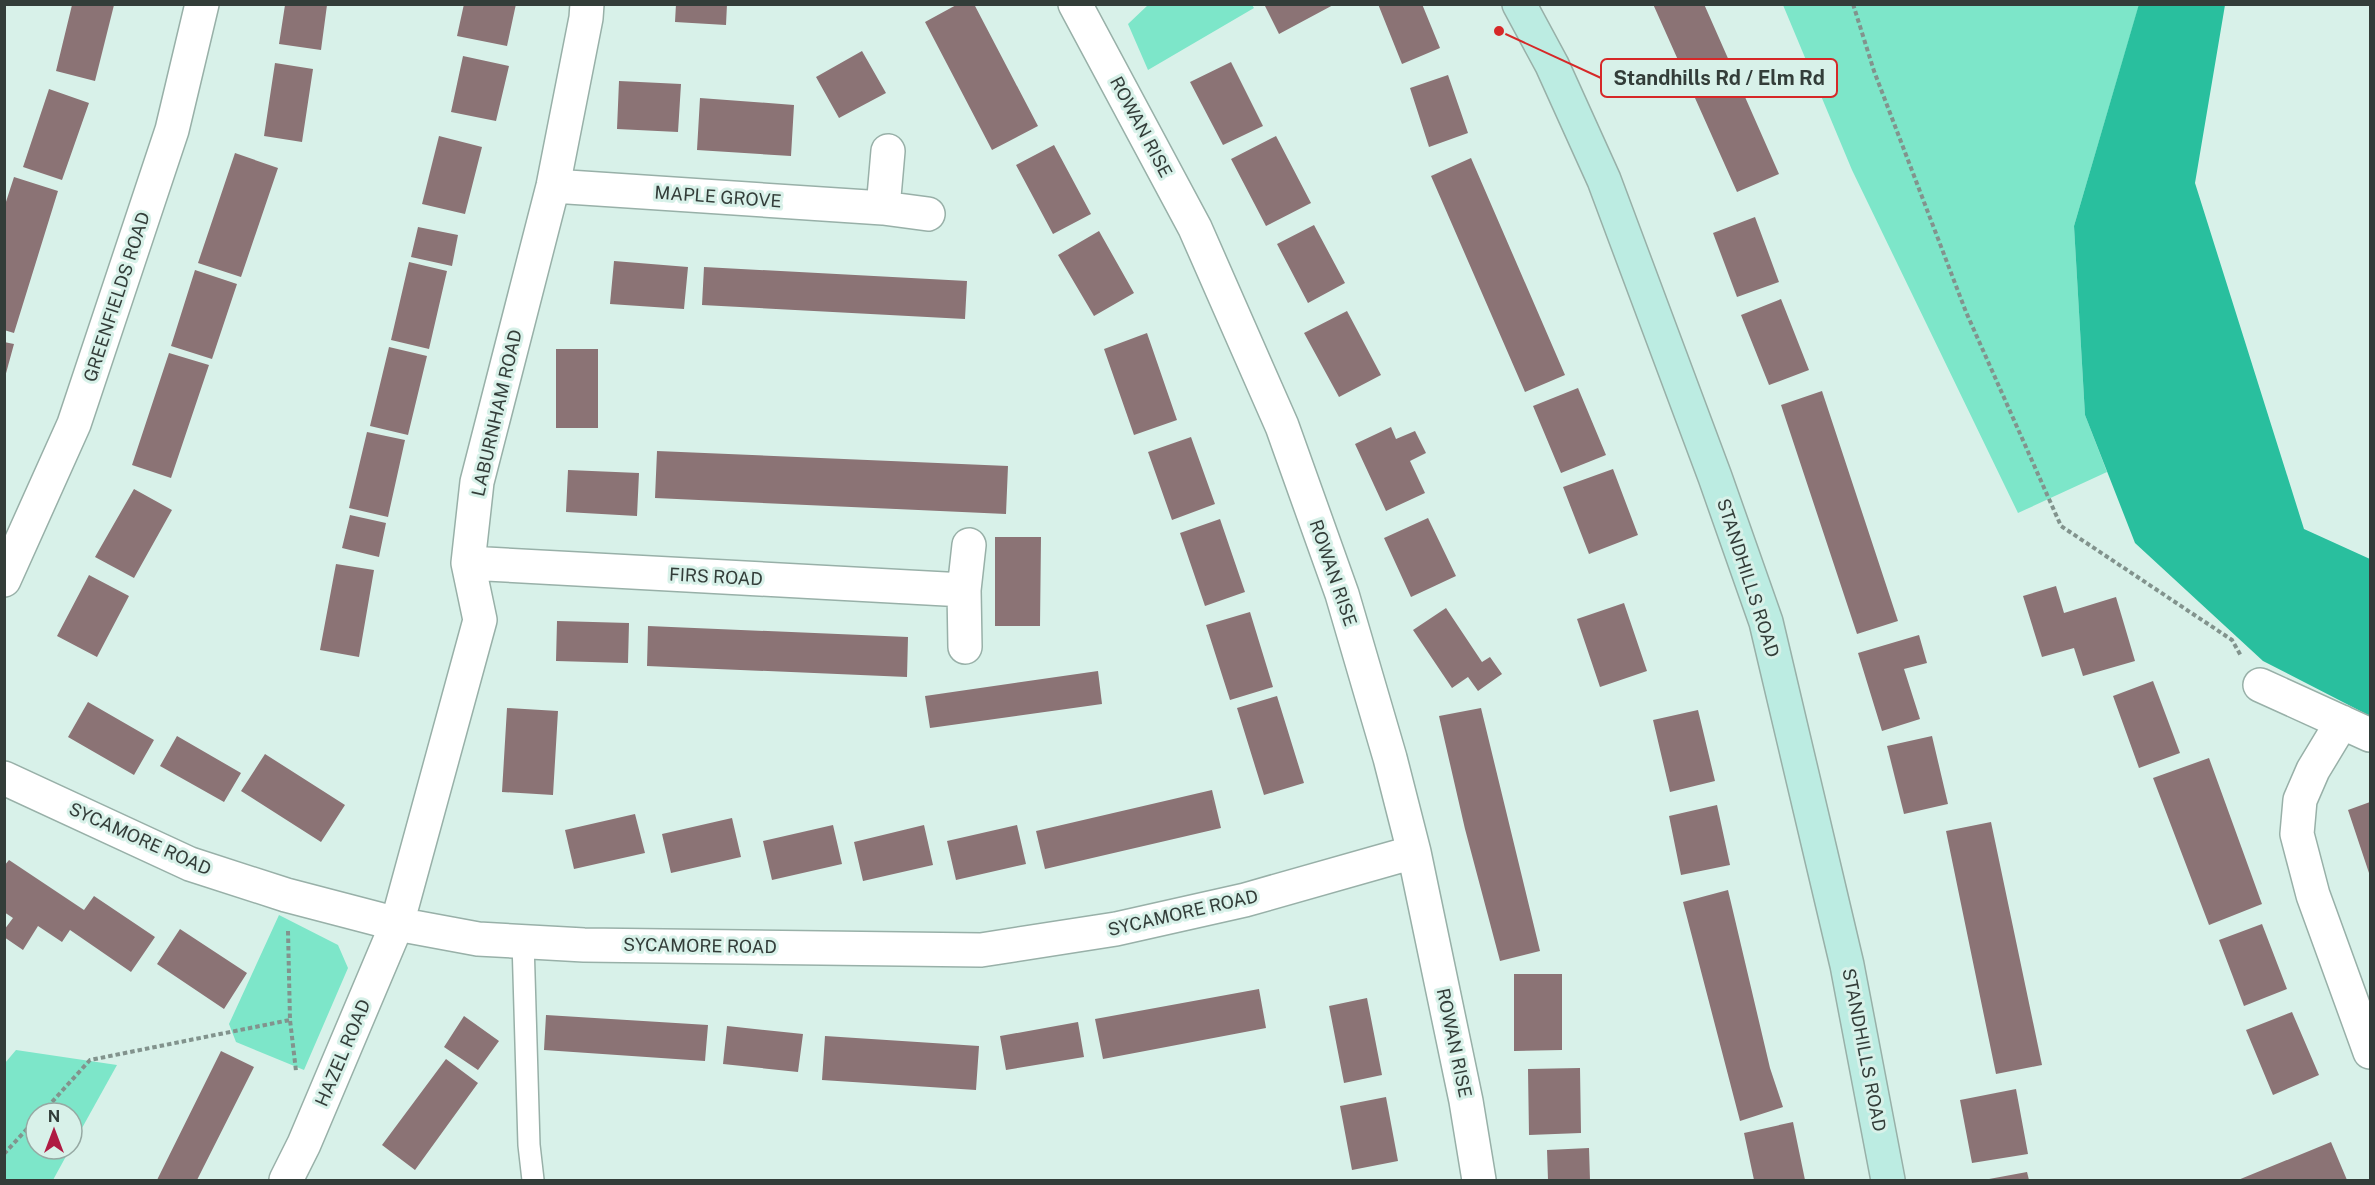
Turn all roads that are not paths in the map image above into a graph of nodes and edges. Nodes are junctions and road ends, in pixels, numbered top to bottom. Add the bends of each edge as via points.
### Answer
1 (202, 4) edge
2 (587, 4) edge
3 (1519, 4) edge
4 (1078, 5) edge
5 (888, 151) dead end
6 (554, 186) junction
7 (883, 208) junction
8 (928, 214) dead end
9 (969, 545) dead end
10 (468, 563) junction
11 (4, 580) edge
12 (964, 590) junction
13 (965, 647) dead end
14 (2260, 686) road end
15 (2356, 728) edge
16 (4, 778) edge
17 (1414, 852) junction
18 (398, 924) junction
19 (523, 941) junction
20 (2370, 1052) edge
21 (286, 1180) edge
22 (533, 1180) edge
23 (1479, 1180) edge
24 (1888, 1180) edge

1 - 11 street, GREENFIELDS ROAD via 172,130 74,424
2 - 6 street, LABURNHAM ROAD
3 - 24 street, STANDHILLS ROAD via 1552,65 1604,180 1766,622 1847,965
4 - 17 street, ROWAN RISE via 1195,228 1281,426 1342,594
5 - 7 street
6 - 7 street, MAPLE GROVE
6 - 10 street, LABURNHAM ROAD via 477,482
7 - 8 street, MAPLE GROVE
9 - 12 street
10 - 12 street, FIRS ROAD
10 - 18 street, LABURNHAM ROAD via 480,620
12 - 13 street
14 - 15 street
15 - 20 street via 2313,770 2300,800 2297,834 2313,895
16 - 18 street, SYCAMORE ROAD via 190,864 286,895
17 - 19 street, SYCAMORE ROAD via 1245,900 1116,929 981,950
17 - 23 street, ROWAN RISE
18 - 19 street, SYCAMORE ROAD via 478,939
18 - 21 street, HAZEL ROAD
19 - 22 lane

